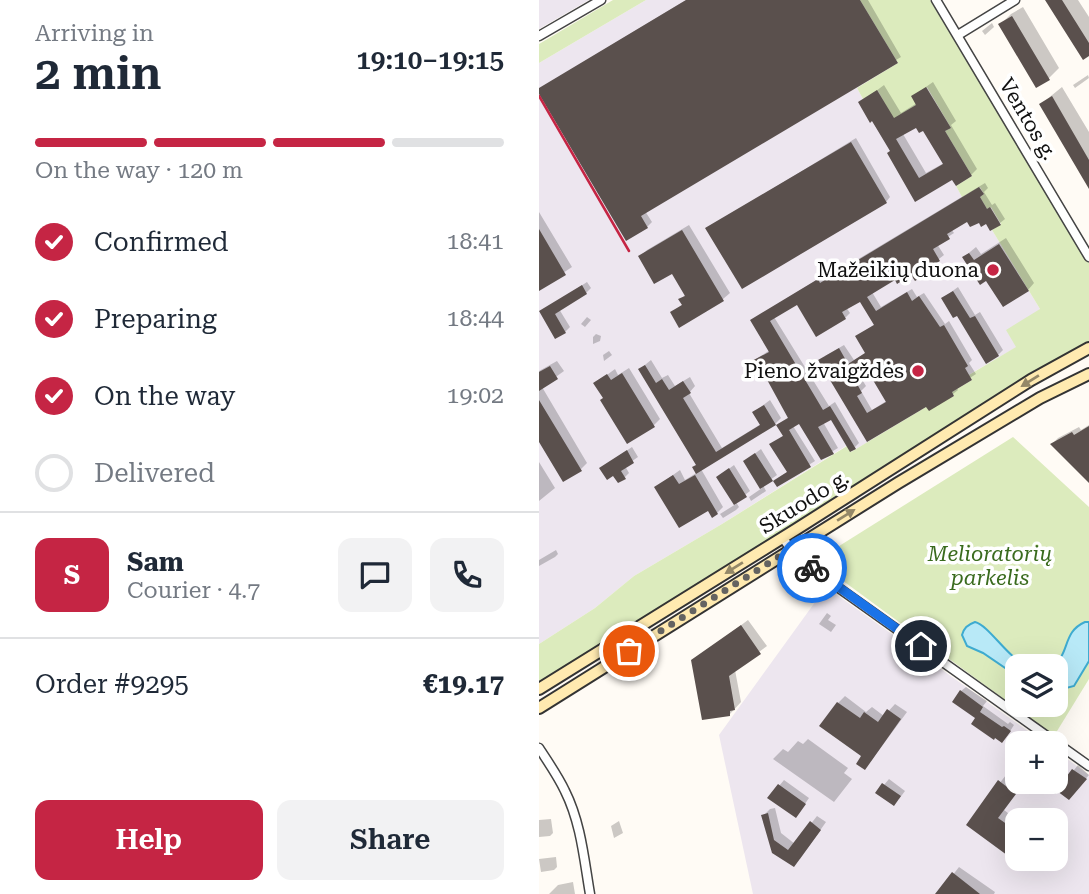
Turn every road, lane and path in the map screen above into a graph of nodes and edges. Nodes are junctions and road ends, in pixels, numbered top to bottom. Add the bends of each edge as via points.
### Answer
1 (601, 0) edge
2 (936, 0) edge
3 (1015, 0) edge
4 (958, 35) junction
5 (539, 36) edge
6 (1089, 257) edge
7 (1089, 348) edge
8 (1089, 374) edge
9 (783, 538) junction
10 (791, 549) junction
11 (539, 689) edge
12 (539, 708) edge
13 (539, 748) edge
14 (1089, 766) edge
15 (590, 894) edge

1 - 5 street
2 - 4 street, Ventos g.
3 - 4 street
4 - 6 street, Ventos g.
7 -> 9 main road, Skuodo g.
10 -> 8 main road, Skuodo g. via 1040,398
9 - 10 street
9 -> 11 main road, Skuodo g.
10 - 12 main road, Skuodo g.
10 - 14 street via 822,576
13 - 15 street via 573,811

